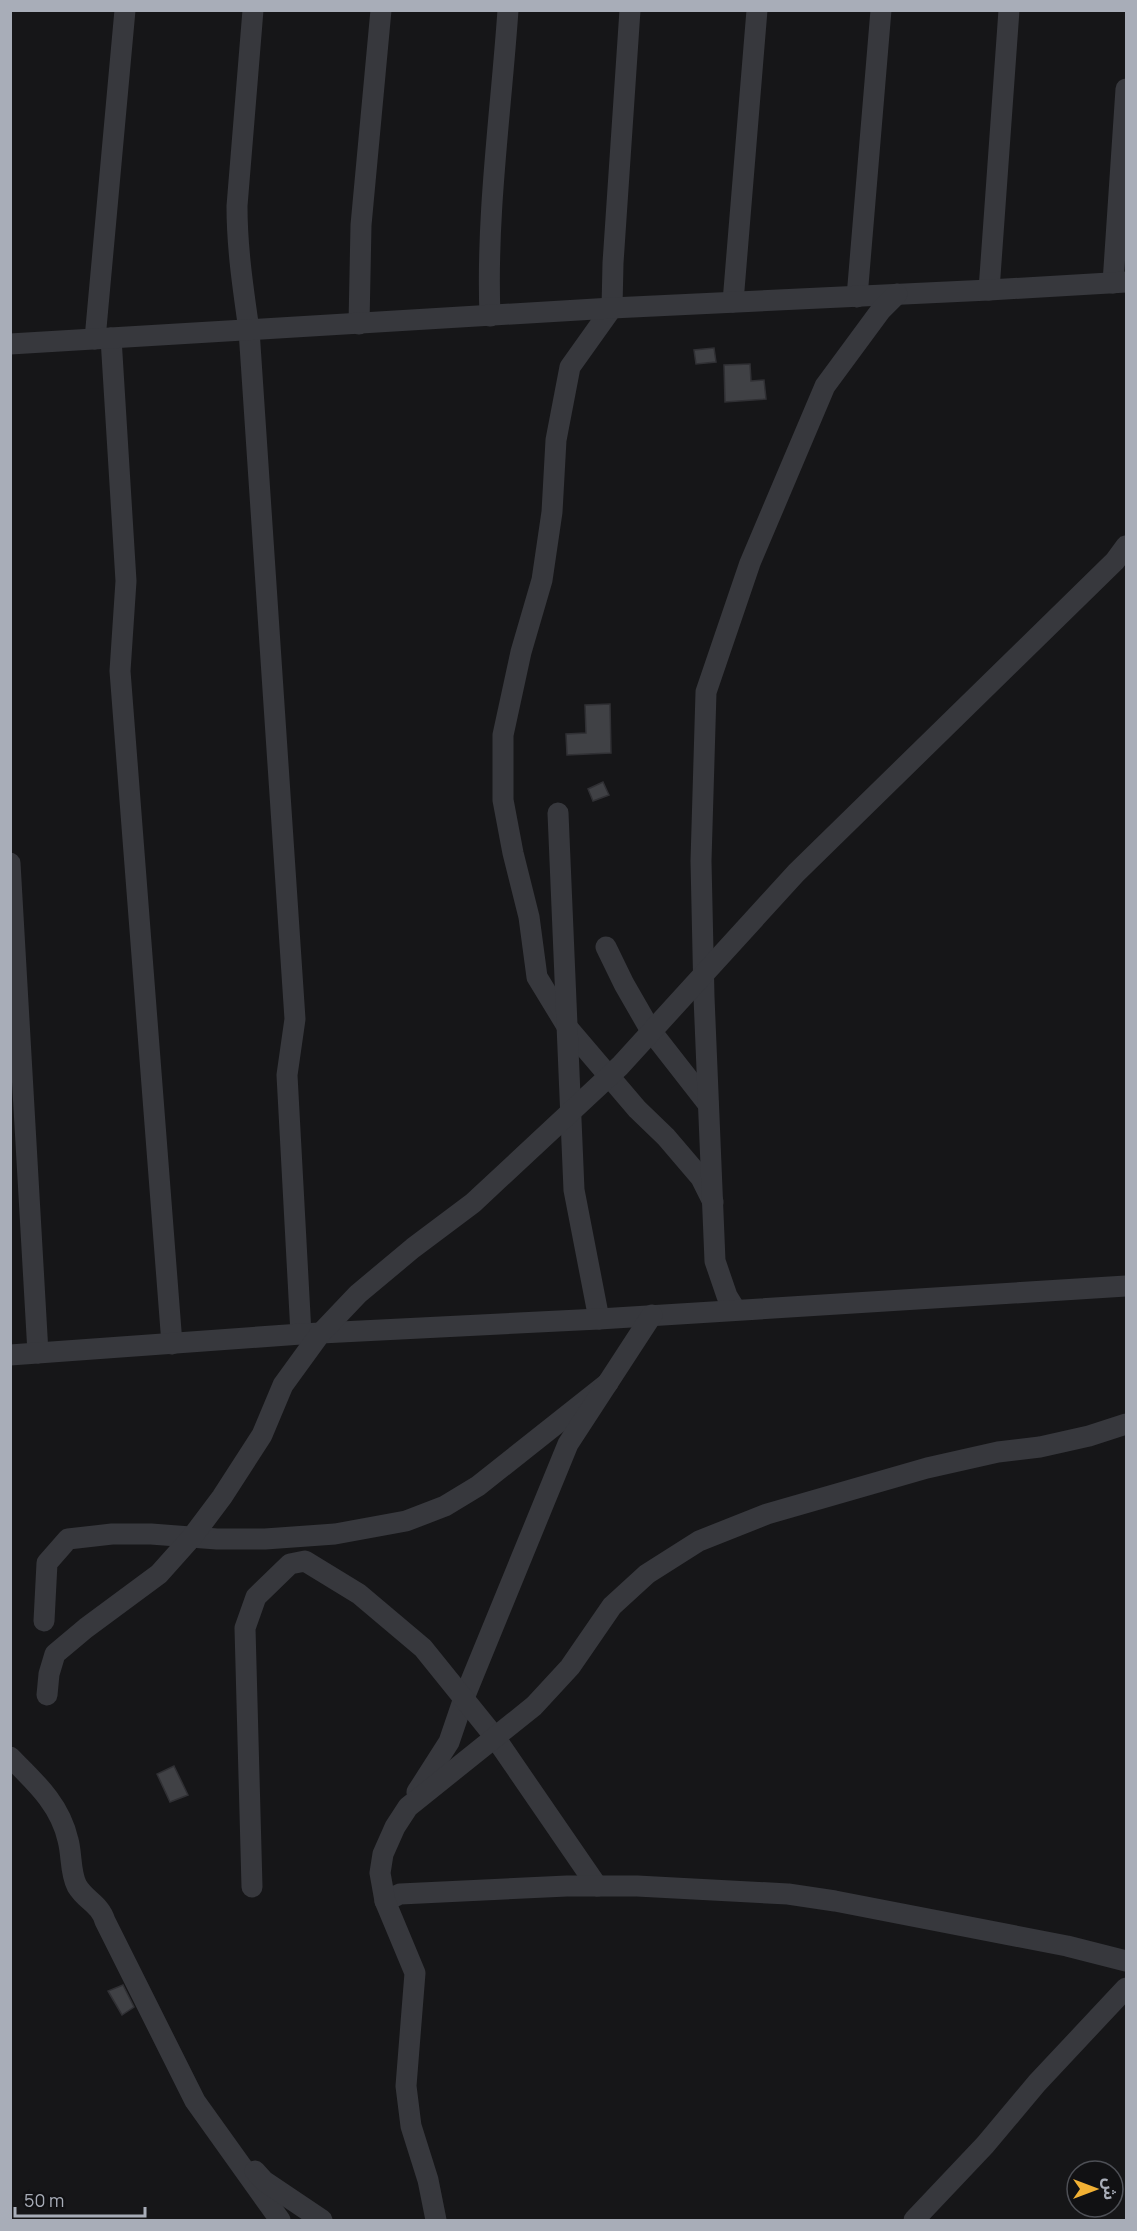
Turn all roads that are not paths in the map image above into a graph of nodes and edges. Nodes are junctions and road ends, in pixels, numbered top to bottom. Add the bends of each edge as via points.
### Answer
1 (125, 10) edge
2 (253, 10) edge
3 (381, 10) edge
4 (508, 10) edge
5 (630, 10) edge
6 (757, 10) edge
7 (882, 10) edge
8 (1009, 10) edge
9 (1126, 89) edge
10 (1120, 282) edge
11 (989, 290) junction
12 (897, 294) junction
13 (857, 297) junction
14 (734, 302) junction
15 (612, 308) junction
16 (490, 316) junction
17 (359, 324) junction
18 (249, 330) junction
19 (103, 339) junction
20 (10, 344) edge
21 (1126, 546) edge
22 (558, 813) dead end
23 (10, 863) edge
24 (606, 947) dead end
25 (705, 973) junction
26 (568, 1028) junction
27 (651, 1031) junction
28 (609, 1077) junction
29 (708, 1104) junction
30 (572, 1111) junction
31 (713, 1202) junction
32 (1126, 1286) edge
33 (735, 1309) junction
34 (652, 1315) junction
35 (599, 1319) junction
36 (310, 1334) junction
37 (172, 1344) junction
38 (38, 1353) junction
39 (10, 1355) edge
40 (608, 1383) junction
41 (1126, 1424) edge
42 (192, 1537) junction
43 (44, 1621) dead end
44 (47, 1695) dead end
45 (464, 1698) junction
46 (494, 1736) junction
47 (10, 1757) edge
48 (408, 1807) junction
49 (597, 1886) junction
50 (252, 1887) dead end
51 (385, 1901) junction
52 (1126, 1961) edge
53 (1126, 1988) edge
54 (216, 2131) junction
55 (280, 2220) edge
56 (322, 2220) edge
57 (436, 2220) edge
58 (914, 2220) edge

1 - 19 street
2 - 18 street via 237,206 240,271
3 - 17 street via 362,225
4 - 16 street via 490,220
5 - 15 street
6 - 14 street
7 - 13 street
8 - 11 street
9 - 10 street
10 - 11 street
11 - 12 street
12 - 13 street
12 - 25 street via 881,309 825,386 750,563 706,692 701,861
13 - 14 street
14 - 15 street
15 - 16 street
15 - 26 street via 570,368 556,440 552,512 542,580 503,735 503,800 529,917 537,977
16 - 17 street
17 - 18 street
18 - 19 street
18 - 36 street via 295,1019 287,1074
19 - 20 street
19 - 37 street via 126,581 120,671
21 - 25 street via 795,873
22 - 26 street
23 - 38 street
24 - 27 street
25 - 27 street
25 - 29 street
26 - 28 street
26 - 30 street
27 - 28 street
27 - 29 street
28 - 30 street
28 - 31 street via 694,1170
29 - 31 street
30 - 35 street via 574,1190
30 - 36 street via 473,1203
31 - 33 street via 715,1261
32 - 33 street
33 - 34 street
34 - 35 street
34 - 40 street
35 - 36 street
36 - 37 street
36 - 42 street via 262,1435
37 - 38 street
38 - 39 street
40 - 42 street via 478,1486 445,1506 406,1521 335,1534 265,1539
40 - 45 street via 567,1444
41 - 46 street via 1040,1447 927,1468 767,1514 699,1541 647,1574 612,1606 570,1667 534,1706
42 - 43 street via 112,1534 68,1539 46,1563
42 - 44 street via 159,1574 56,1654
45 - 46 street
45 - 48 street via 449,1742
45 - 50 street via 423,1648 359,1594 304,1561 290,1564 256,1597 245,1628
46 - 48 street
46 - 49 street
47 - 54 street via 51,1799 68,1838 76,1884 86,1899 102,1910 195,2101
48 - 51 street via 383,1854
49 - 51 street via 400,1894
49 - 52 street via 788,1894 835,1900
51 - 57 street via 415,1973 406,2086 411,2126
53 - 58 street
54 - 55 street
54 - 56 street via 264,2181

